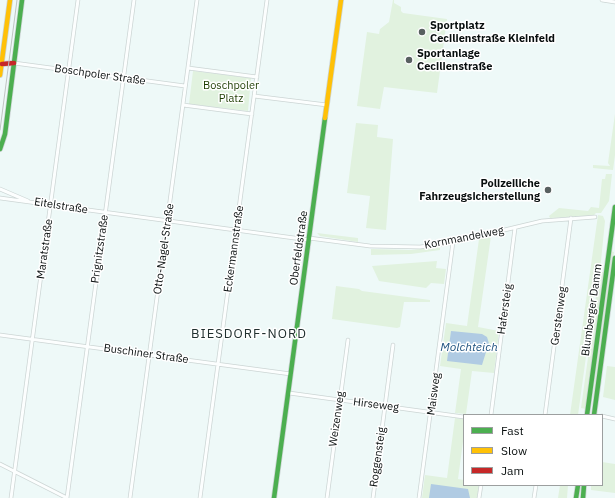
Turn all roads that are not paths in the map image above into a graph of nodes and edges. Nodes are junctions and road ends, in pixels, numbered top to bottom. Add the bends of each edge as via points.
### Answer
1 (10, 0) edge
2 (22, 0) edge
3 (78, 0) edge
4 (134, 0) edge
5 (197, 0) edge
6 (267, 0) edge
7 (341, 0) edge
8 (602, 0) edge
9 (615, 2) edge
10 (14, 63) junction
11 (1, 64) edge
12 (188, 68) junction
13 (69, 71) junction
14 (0, 75) edge
15 (257, 77) junction
16 (123, 78) junction
17 (185, 86) junction
18 (254, 96) junction
19 (183, 105) junction
20 (327, 105) junction
21 (252, 114) junction
22 (0, 149) edge
23 (0, 189) edge
24 (0, 198) edge
25 (28, 201) junction
26 (51, 205) junction
27 (615, 207) edge
28 (105, 212) junction
29 (595, 217) dead end
30 (571, 218) junction
31 (168, 221) junction
32 (515, 228) junction
33 (236, 230) junction
34 (309, 239) junction
35 (453, 242) junction
36 (612, 243) edge
37 (615, 258) edge
38 (0, 335) edge
39 (33, 339) junction
40 (348, 340) dead end
41 (393, 345) dead end
42 (87, 346) junction
43 (150, 355) junction
44 (218, 364) junction
45 (291, 374) junction
46 (288, 393) junction
47 (340, 400) junction
48 (385, 406) junction
49 (431, 412) junction
50 (491, 414) edge
51 (545, 414) edge
52 (587, 414) edge
53 (595, 414) edge
54 (603, 416) edge
55 (463, 417) edge
56 (615, 419) edge
57 (0, 464) edge
58 (15, 472) junction
59 (481, 486) edge
60 (536, 486) edge
61 (578, 486) edge
62 (584, 486) edge
63 (11, 498) edge
64 (67, 498) edge
65 (130, 498) edge
66 (200, 498) edge
67 (274, 498) edge
68 (327, 498) edge
69 (373, 498) edge
70 (419, 498) edge
71 (479, 498) edge
72 (534, 498) edge
73 (576, 498) edge
74 (583, 498) edge

1 - 11 main road
2 - 10 main road
3 - 13 street, Maratstraße
4 - 16 street, Prignitzstraße
5 - 12 street, Otto-Nagel-Straße
6 - 15 street, Eckermannstraße
7 - 20 main road, Oberfeldstraße
8 - 9 street
10 - 11 main road
10 - 13 street, Boschpoler Straße
10 - 22 main road via 5,134
11 - 14 main road
12 - 15 street
12 - 17 street, Otto-Nagel-Straße
13 - 16 street, Boschpoler Straße
13 - 26 street, Maratstraße
15 - 18 street, Eckermannstraße
16 - 17 street, Boschpoler Straße
16 - 28 street, Prignitzstraße
17 - 19 street, Otto-Nagel-Straße
18 - 20 street
18 - 21 street, Eckermannstraße
19 - 21 street
19 - 31 street, Otto-Nagel-Straße
20 - 34 main road, Oberfeldstraße
21 - 33 street, Eckermannstraße
23 - 25 street, Eitelstraße
24 - 25 street, Eitelstraße
25 - 26 street, Eitelstraße
26 - 28 street, Eitelstraße
26 - 39 street, Maratstraße
27 - 36 main road, Blumberger Damm
28 - 31 street, Eitelstraße
28 - 42 street, Prignitzstraße
29 - 30 street, Kornmandelweg
30 - 32 street, Kornmandelweg via 542,221
30 - 51 street, Gerstenweg
31 - 33 street, Eitelstraße
31 - 43 street, Otto-Nagel-Straße
32 - 35 street, Kornmandelweg
32 - 50 street, Hafersteig
33 - 34 street, Eitelstraße
33 - 44 street, Eckermannstraße
34 - 35 street, Kornmandelweg via 382,247
34 - 45 main road, Oberfeldstraße
35 - 49 street, Maisweg
36 - 52 main road, Blumberger Damm
37 - 53 main road, Blumberger Damm
38 - 39 street, Buschiner Straße
39 - 42 street, Buschiner Straße
39 - 58 street, Maratstraße
40 - 47 street, Weizenweg
41 - 48 street, Roggensteig
42 - 43 street, Buschiner Straße
42 - 64 street, Prignitzstraße
43 - 44 street, Buschiner Straße
43 - 65 street, Otto-Nagel-Straße
44 - 45 street, Buschiner Straße
44 - 66 street, Eckermannstraße
45 - 46 main road, Oberfeldstraße
46 - 47 street, Hirseweg
46 - 67 main road, Oberfeldstraße
47 - 48 street, Hirseweg
47 - 68 street, Weizenweg
48 - 49 street, Hirseweg
48 - 69 street, Roggensteig
49 - 55 street, Hirseweg
49 - 70 street, Maisweg
54 - 56 street
57 - 58 street
58 - 63 street, Maratstraße
58 - 64 street
59 - 71 street
60 - 72 street
61 - 73 main road
62 - 74 main road

